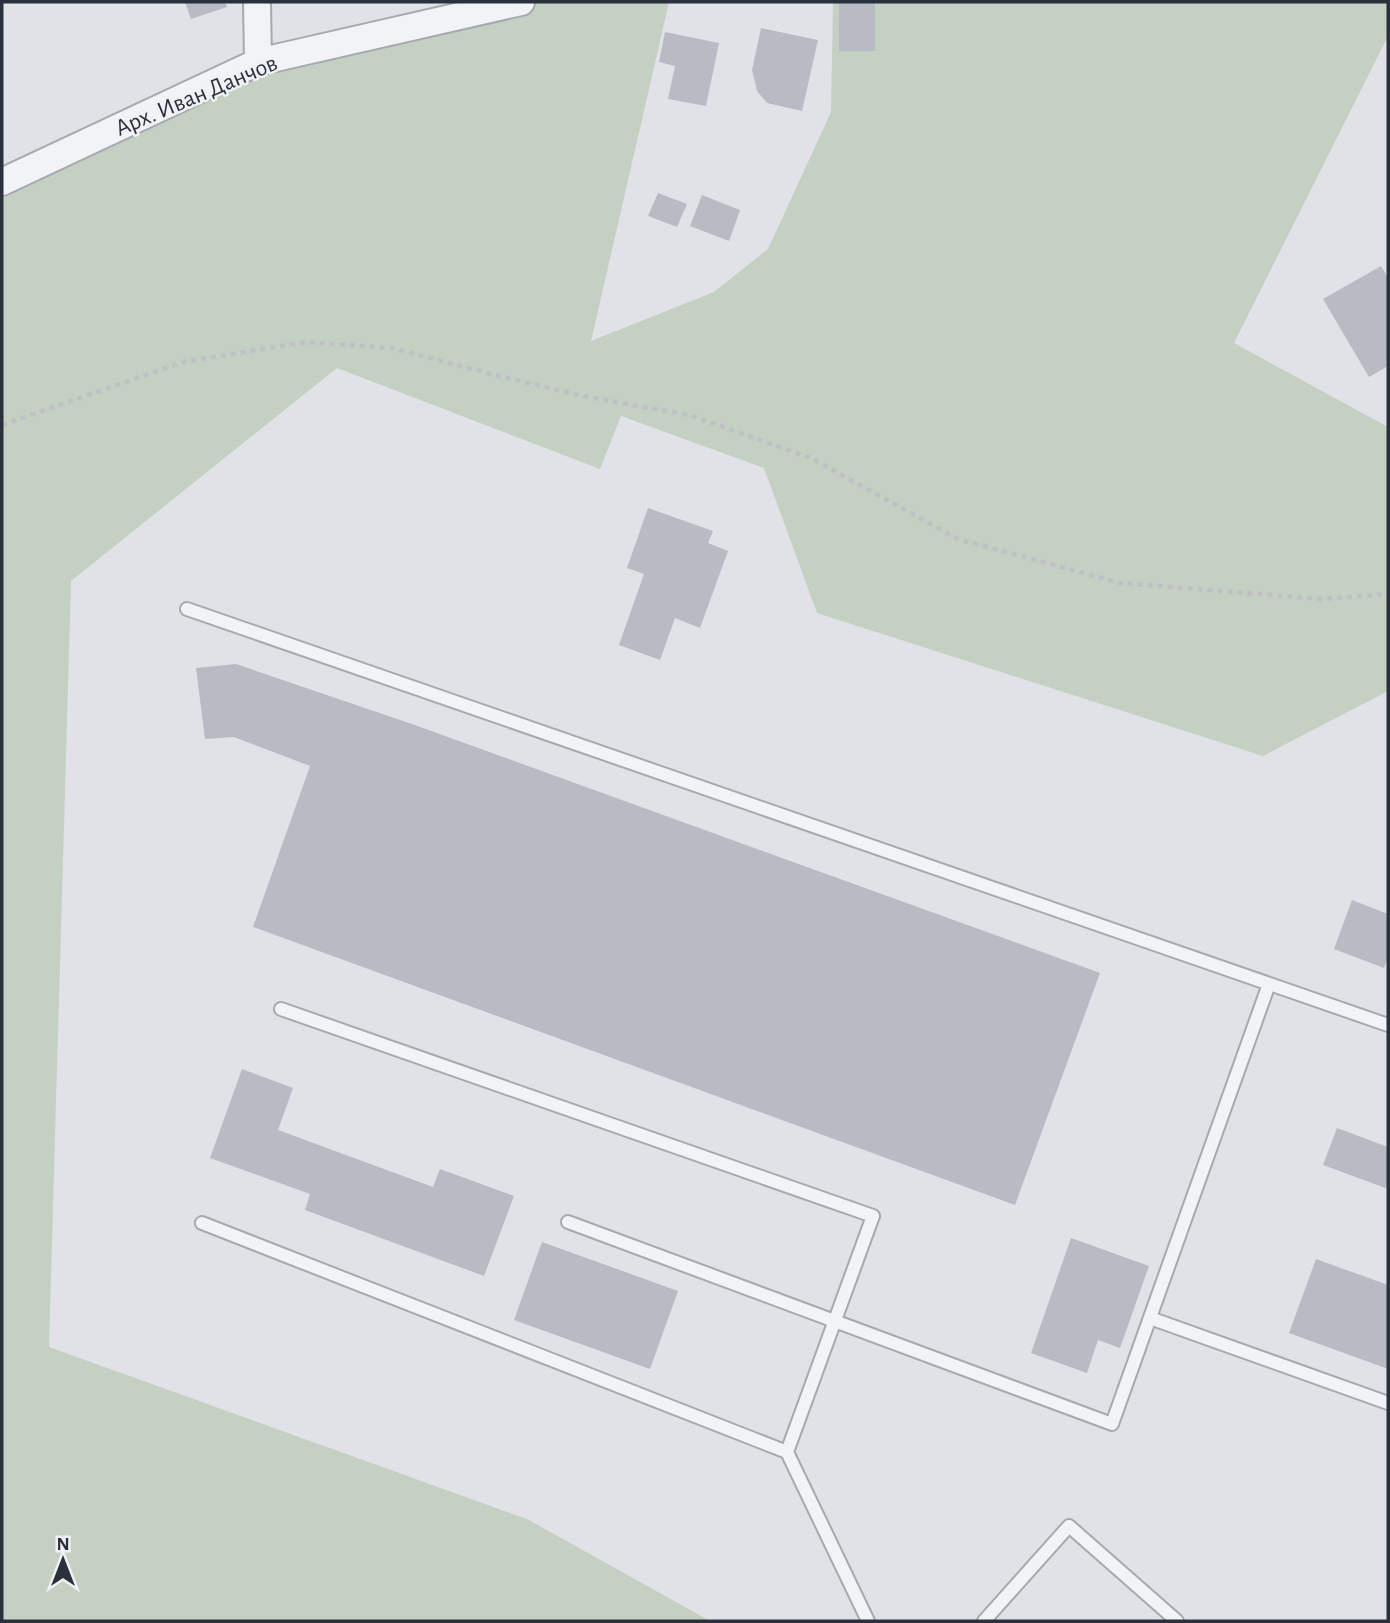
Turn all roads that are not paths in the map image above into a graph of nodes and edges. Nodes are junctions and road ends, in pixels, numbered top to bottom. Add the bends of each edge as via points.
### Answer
1 (257, 2) edge
2 (521, 2) edge
3 (258, 62) junction
4 (2, 182) edge
5 (187, 609) dead end
6 (1269, 984) junction
7 (281, 1009) dead end
8 (1388, 1025) edge
9 (568, 1222) dead end
10 (202, 1223) dead end
11 (1150, 1318) junction
12 (834, 1322) junction
13 (1388, 1403) edge
14 (787, 1452) junction
15 (868, 1621) edge
16 (984, 1621) edge
17 (1177, 1621) edge

1 - 3 street
2 - 3 street, Арх. Иван Данчов
3 - 4 street, Арх. Иван Данчов
5 - 6 lane
6 - 8 lane
6 - 11 lane
7 - 12 lane via 873,1216
9 - 12 lane
10 - 14 lane
11 - 12 lane via 1112,1424
11 - 13 lane
12 - 14 lane
14 - 15 lane
16 - 17 lane via 1069,1526

